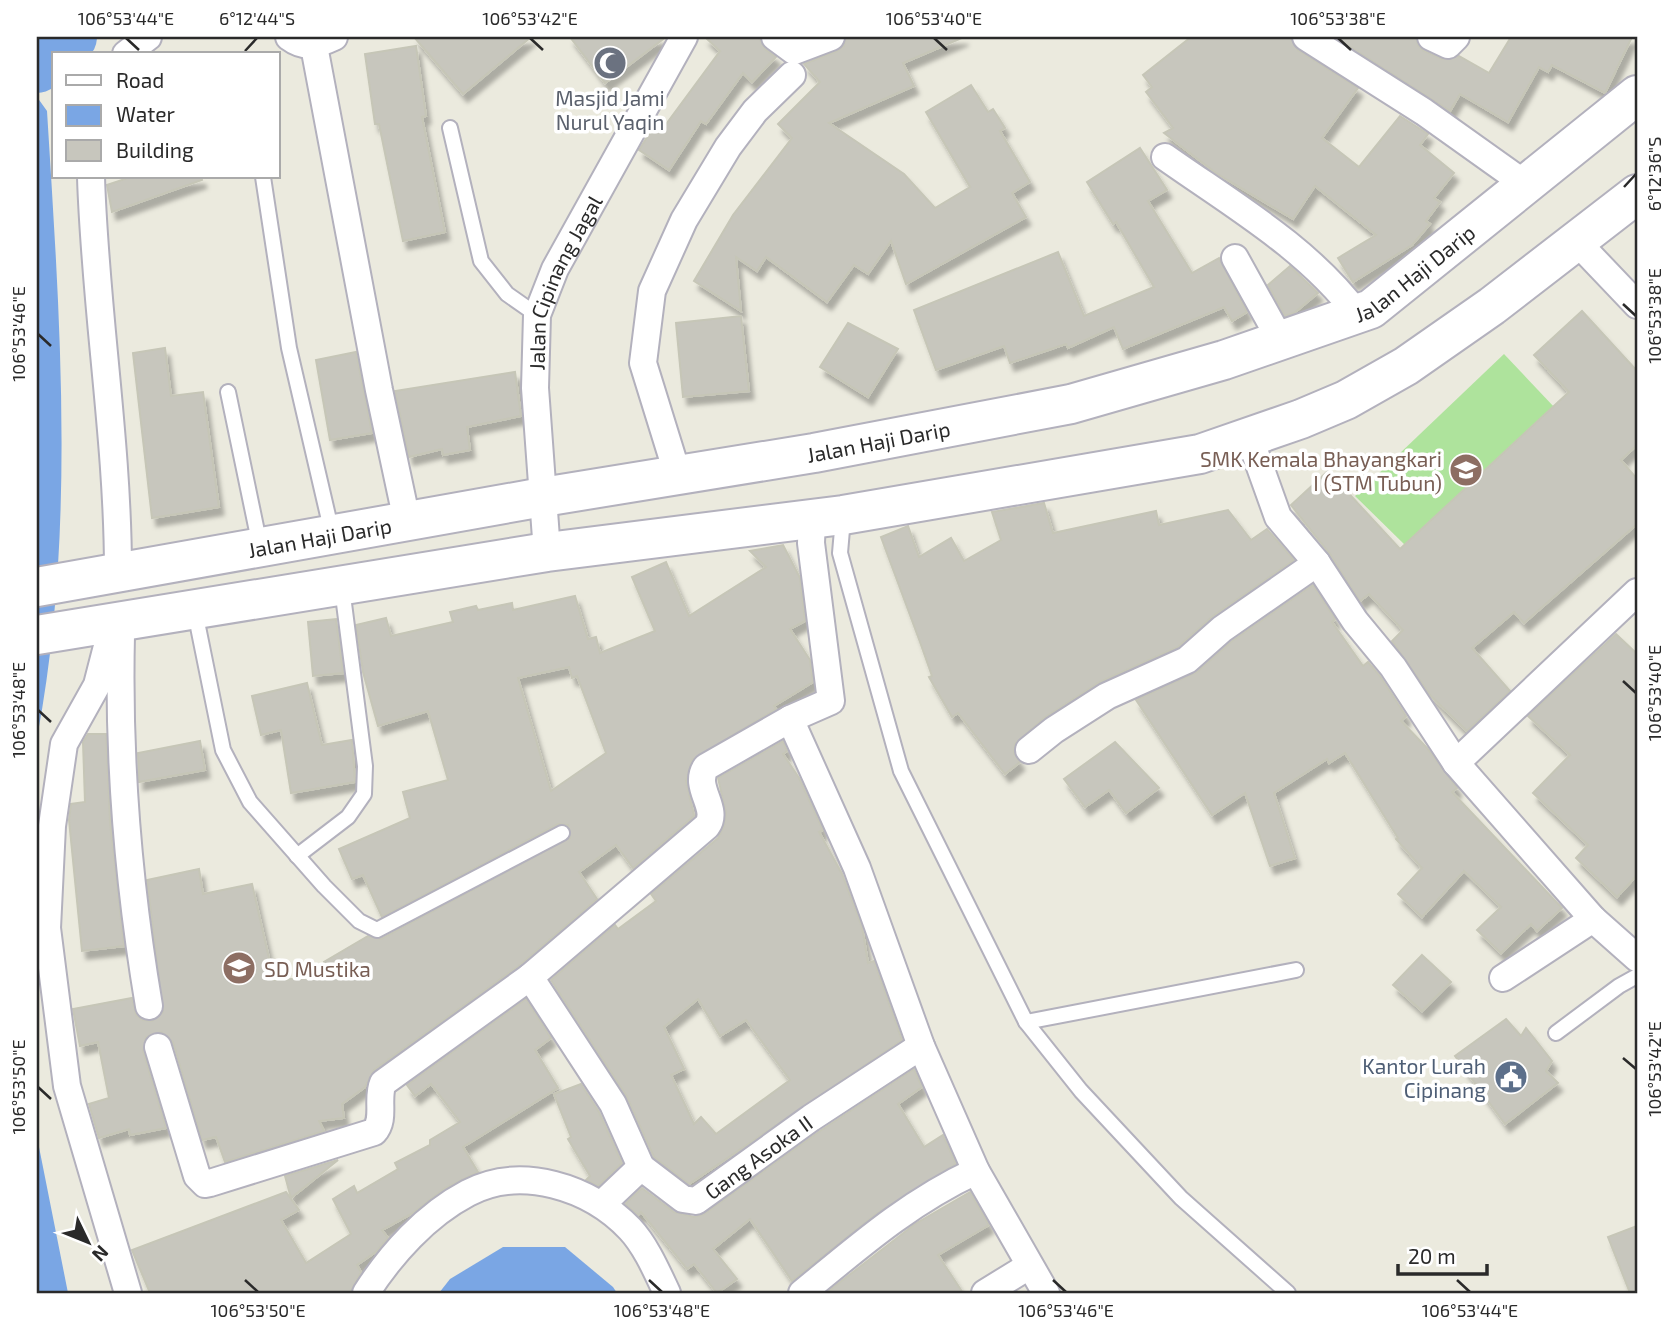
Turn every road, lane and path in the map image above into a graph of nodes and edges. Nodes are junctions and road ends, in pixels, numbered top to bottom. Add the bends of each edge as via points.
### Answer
1 (148, 37) edge
2 (289, 37) edge
3 (684, 37) edge
4 (775, 37) edge
5 (831, 37) edge
6 (1431, 37) edge
7 (1457, 37) edge
8 (1311, 38) edge
9 (324, 41) edge
10 (129, 52) edge
11 (792, 75) dead end
12 (1637, 95) edge
13 (450, 128) dead end
14 (1165, 157) dead end
15 (91, 178) edge
16 (263, 178) edge
17 (1525, 184) junction
18 (1637, 194) edge
19 (1576, 241) junction
20 (1235, 258) dead end
21 (1637, 305) edge
22 (537, 315) junction
23 (1358, 315) junction
24 (1281, 341) junction
25 (228, 393) dead end
26 (1249, 436) junction
27 (678, 476) junction
28 (543, 497) junction
29 (450, 513) junction
30 (827, 517) junction
31 (407, 521) junction
32 (332, 534) junction
33 (260, 547) junction
34 (547, 552) junction
35 (1317, 563) junction
36 (458, 567) junction
37 (118, 572) junction
38 (341, 586) junction
39 (37, 587) edge
40 (1637, 592) edge
41 (195, 610) junction
42 (105, 624) junction
43 (37, 635) edge
44 (790, 719) junction
45 (1029, 750) dead end
46 (1456, 763) junction
47 (562, 833) dead end
48 (297, 856) junction
49 (1593, 919) junction
50 (1634, 948) edge
51 (1297, 970) dead end
52 (1637, 976) edge
53 (530, 977) junction
54 (1503, 978) dead end
55 (149, 1006) dead end
56 (1026, 1022) junction
57 (1556, 1033) dead end
58 (921, 1046) junction
59 (158, 1047) dead end
60 (641, 1167) junction
61 (976, 1171) junction
62 (602, 1204) junction
63 (1029, 1266) junction
64 (128, 1293) edge
65 (366, 1293) edge
66 (667, 1293) edge
67 (802, 1293) edge
68 (985, 1293) edge
69 (1046, 1293) edge
70 (1288, 1293) edge

1 - 10 street
2 - 9 street via 297,43
3 - 22 street, Jalan Cipinang Jagal via 555,269
4 - 5 street via 794,51
6 - 7 street via 1448,45
8 - 17 street
9 - 31 street via 379,390
11 - 27 street via 755,111 728,147 684,220 652,291 643,363
12 - 17 main road, Jalan Haji Darip
13 - 22 lane via 481,261 507,293
14 - 23 street via 1302,254
15 - 37 street via 93,259 110,408
16 - 32 lane via 289,348
17 - 23 main road, Jalan Haji Darip
18 - 19 main road
19 - 21 street
19 - 26 main road via 1406,366 1346,400
20 - 24 street
22 - 28 street, Jalan Cipinang Jagal via 535,388
23 - 24 main road, Jalan Haji Darip
24 - 27 main road, Jalan Haji Darip via 1071,404
25 - 33 lane
26 - 30 main road via 1200,454
26 - 35 street via 1271,504
27 - 28 main road, Jalan Haji Darip
28 - 29 main road, Jalan Haji Darip
28 - 34 street, Jalan Cipinang Jagal
29 - 31 main road, Jalan Haji Darip
29 - 36 main road
30 - 34 main road
30 - 44 street via 811,543 831,701
30 - 56 lane via 841,552 901,771
31 - 32 main road, Jalan Haji Darip
32 - 33 main road, Jalan Haji Darip
33 - 37 main road, Jalan Haji Darip
34 - 36 main road
35 - 45 street via 1222,629 1187,660 1107,696
35 - 46 street
36 - 38 main road
37 - 39 main road, Jalan Haji Darip
38 - 41 main road
38 - 48 lane via 365,766 364,794 348,817
40 - 46 street
41 - 42 main road
41 - 48 lane via 223,750 250,802
42 - 43 main road
42 - 55 street via 120,689 124,823
42 - 64 street via 97,685 64,744 52,826 47,928 67,1086
44 - 53 street via 706,767 701,782 711,816 707,826
44 - 58 street via 857,868
46 - 49 street
47 - 48 lane via 377,930 359,921
49 - 50 street
49 - 54 street
51 - 56 lane
52 - 57 lane
53 - 59 street via 383,1083 380,1122 374,1132 205,1184 197,1176
53 - 60 street via 613,1104
56 - 70 lane via 1081,1091 1181,1199
58 - 60 street, Gang Asoka II via 696,1201 683,1199
58 - 61 street
60 - 62 street
61 - 63 street
61 - 67 street via 888,1222
62 - 65 street via 565,1187 518,1180 470,1192 426,1221
62 - 66 street via 631,1230
63 - 68 street
63 - 69 street

